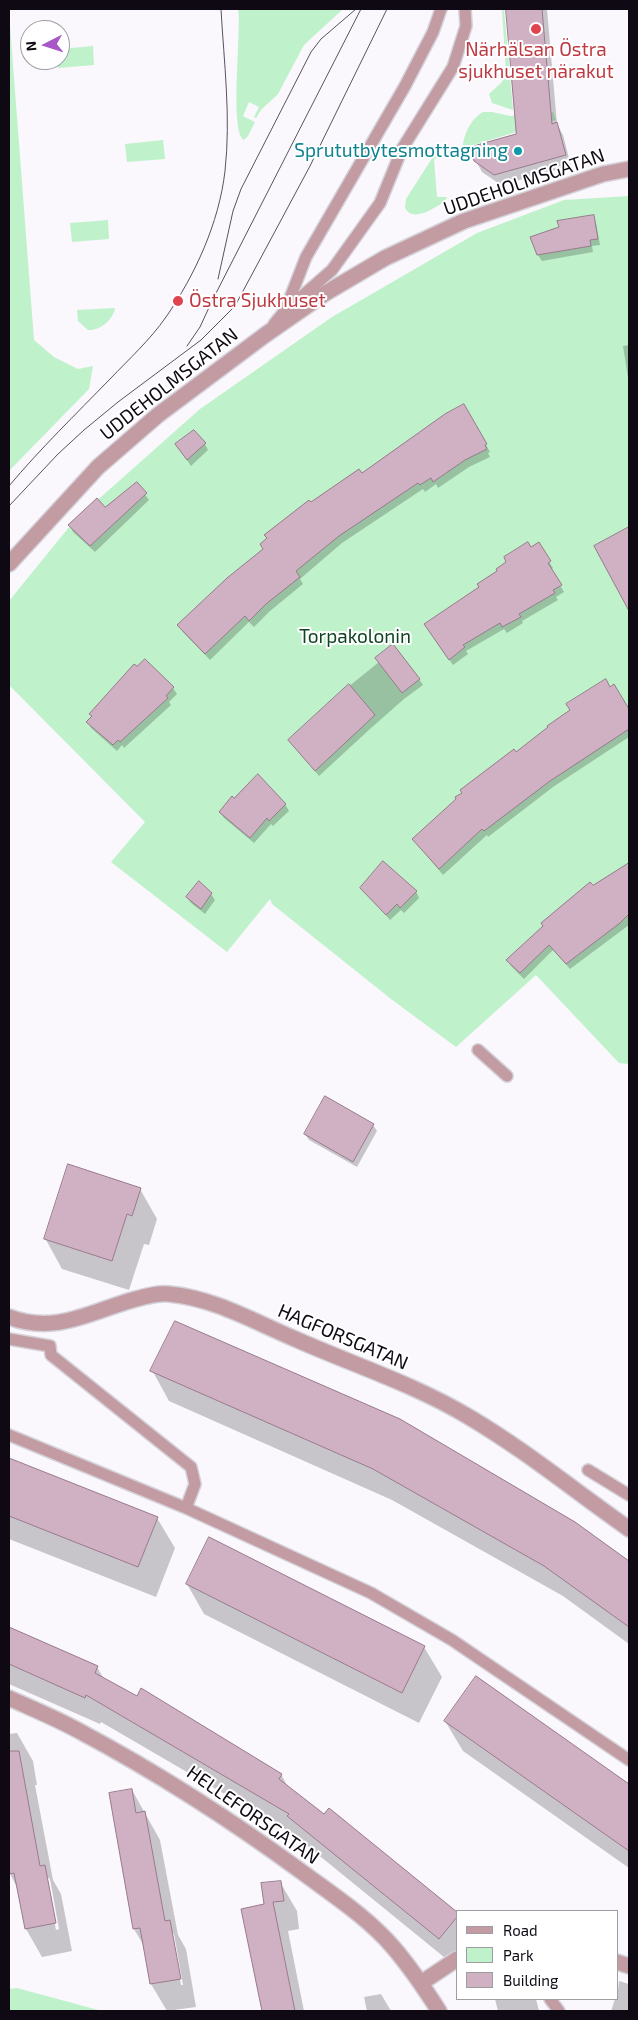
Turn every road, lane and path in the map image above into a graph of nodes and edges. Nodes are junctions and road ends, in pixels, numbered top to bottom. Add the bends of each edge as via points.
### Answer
1 (441, 9) edge
2 (465, 9) edge
3 (629, 169) edge
4 (284, 312) junction
5 (265, 335) junction
6 (9, 564) edge
7 (478, 1050) dead end
8 (507, 1076) dead end
9 (9, 1317) edge
10 (9, 1339) edge
11 (9, 1435) edge
12 (588, 1470) dead end
13 (629, 1495) edge
14 (186, 1508) junction
15 (629, 1529) edge
16 (9, 1698) edge
17 (629, 1760) edge
18 (456, 1960) edge
19 (421, 1983) junction
20 (551, 2000) edge
21 (439, 2011) edge
22 (559, 2011) edge

1 - 4 lane via 433,32 398,100 306,257
2 - 4 lane via 466,26 453,67 402,149 380,203 332,270
3 - 5 street, UDDEHOLMSGATAN via 603,174 464,221 385,258 324,294
4 - 5 lane
5 - 6 street, UDDEHOLMSGATAN via 158,415 98,467
7 - 8 lane
9 - 15 street, HAGFORSGATAN via 55,1324 153,1295 168,1294 209,1302 467,1416
10 - 14 lane via 50,1346 51,1355 191,1467 195,1484
11 - 14 lane
12 - 13 lane
14 - 17 lane via 372,1593 452,1640
16 - 19 street, HELLEFORSGATAN via 80,1731 148,1769 260,1841 358,1914 392,1946
18 - 19 street
19 - 21 street, HELLEFORSGATAN
20 - 22 lane

